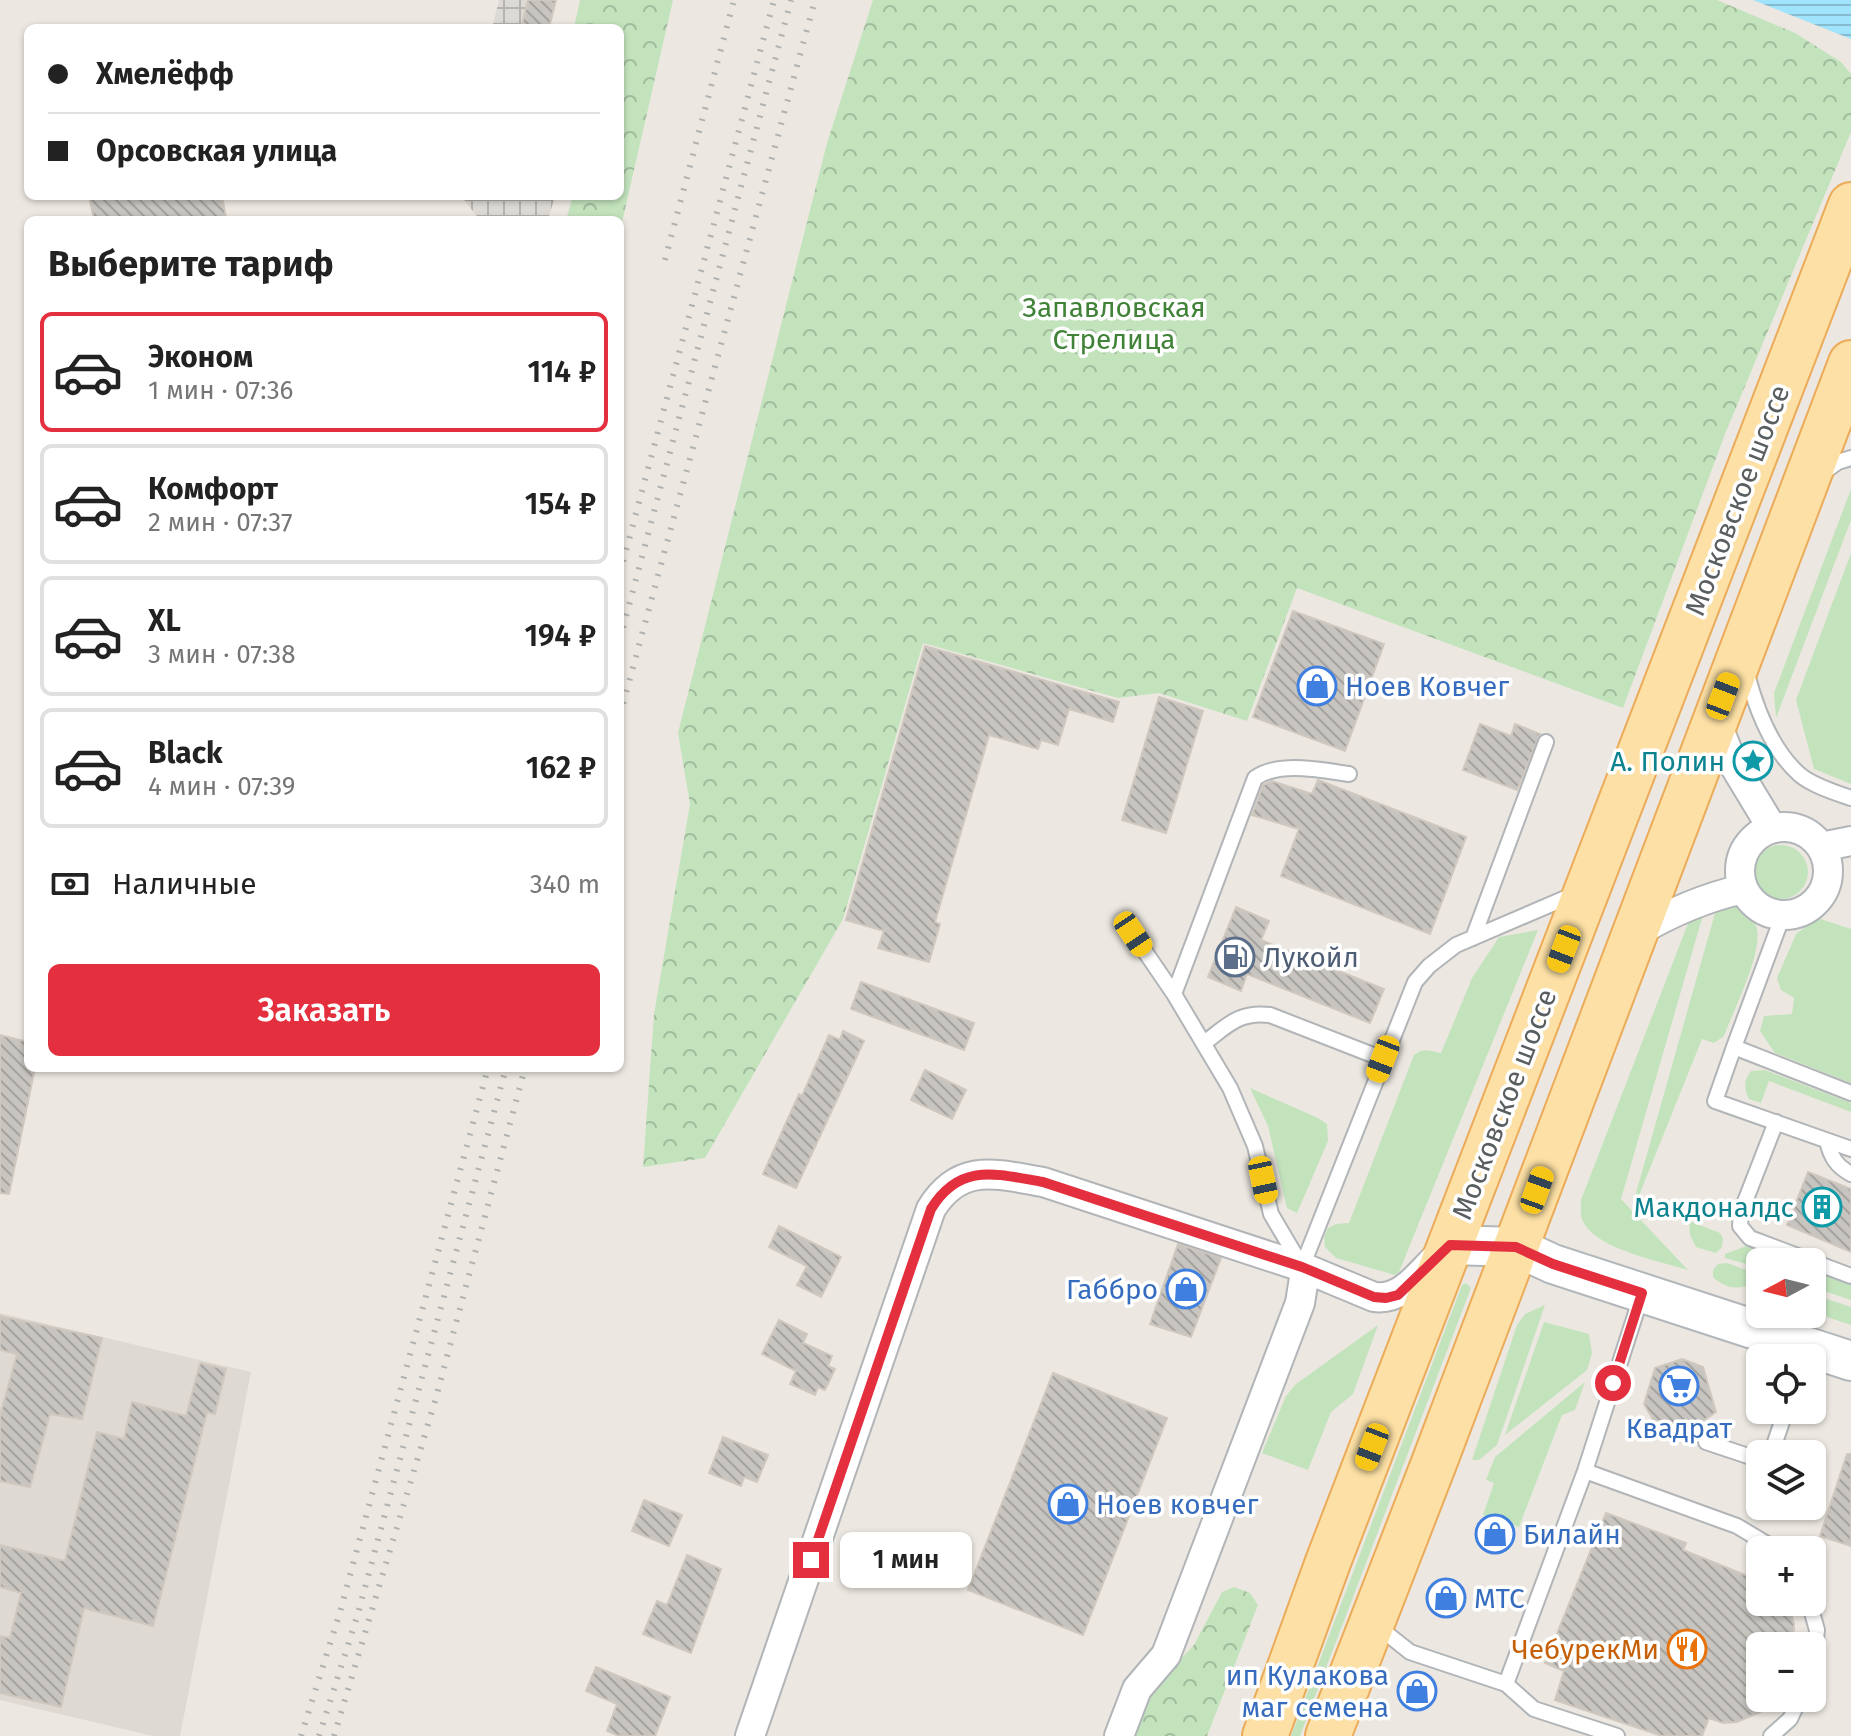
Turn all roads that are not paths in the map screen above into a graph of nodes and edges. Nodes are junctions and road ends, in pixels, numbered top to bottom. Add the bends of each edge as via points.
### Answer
1 (1851, 205) edge
2 (1849, 375) edge
3 (1851, 458) edge
4 (1804, 485) junction
5 (1740, 651) junction
6 (1715, 719) junction
7 (1546, 742) dead end
8 (1349, 774) dead end
9 (1851, 798) edge
10 (1772, 828) junction
11 (1851, 841) edge
12 (1821, 847) junction
13 (1743, 889) junction
14 (1587, 890) junction
15 (1783, 915) junction
16 (1133, 934) dead end
17 (1633, 934) junction
18 (1473, 938) junction
19 (1174, 994) junction
20 (1204, 1043) junction
21 (1734, 1047) junction
22 (1383, 1059) junction
23 (1851, 1093) edge
24 (1776, 1122) junction
25 (1827, 1141) junction
26 (1851, 1149) edge
27 (1851, 1174) edge
28 (1450, 1245) junction
29 (1516, 1247) junction
30 (1764, 1248) edge
31 (1826, 1266) edge
32 (1302, 1267) junction
33 (1848, 1273) edge
34 (1642, 1293) junction
35 (1780, 1331) edge
36 (1851, 1361) edge
37 (1706, 1442) dead end
38 (1746, 1455) edge
39 (1585, 1471) junction
40 (1754, 1536) edge
41 (1373, 1622) junction
42 (1506, 1684) junction
43 (1793, 1712) edge
44 (750, 1736) edge
45 (1119, 1736) edge
46 (1265, 1736) edge
47 (1328, 1736) edge
48 (1617, 1736) edge
49 (1771, 1736) edge

1 - 14 main road, Московское шоссе
2 - 4 main road, Московское шоссе
3 - 4 lane
4 - 5 main road, Московское шоссе
5 - 6 main road, Московское шоссе
5 - 9 lane via 1753,696 1781,751 1800,775
6 - 10 street via 1732,762
6 - 17 main road, Московское шоссе
7 - 18 lane
8 - 19 lane via 1302,769 1255,778
10 - 12 street via 1799,830
10 - 13 street via 1760,833 1744,852
11 - 12 street
12 - 15 street via 1828,874 1818,899
13 - 15 street via 1759,908
13 - 17 street via 1674,911
14 - 18 lane
14 - 28 main road, Московское шоссе
15 - 21 lane
16 - 19 lane
17 - 29 main road, Московское шоссе
18 - 22 lane via 1444,953 1415,982
19 - 20 lane
20 - 22 lane via 1252,1013 1270,1015
20 - 32 lane via 1252,1136 1275,1223
21 - 23 lane
21 - 24 lane via 1715,1101
22 - 32 lane
24 - 25 lane
24 - 30 lane via 1741,1212 1740,1226
25 - 26 lane
25 - 27 lane via 1831,1157
28 - 29 street
28 - 32 street via 1398,1295 1386,1298
28 - 46 main road, Московское шоссе
29 - 34 street
29 - 41 main road, Московское шоссе
31 - 33 lane
32 - 44 street via 1043,1182 975,1175 943,1190 931,1209
32 - 45 street via 1300,1303 1166,1655 1137,1689
34 - 35 street
34 - 39 lane
35 - 36 street
37 - 38 lane
39 - 40 lane
39 - 42 lane
41 - 42 lane via 1410,1652
41 - 47 main road, Московское шоссе
42 - 48 lane via 1534,1709
43 - 49 lane

